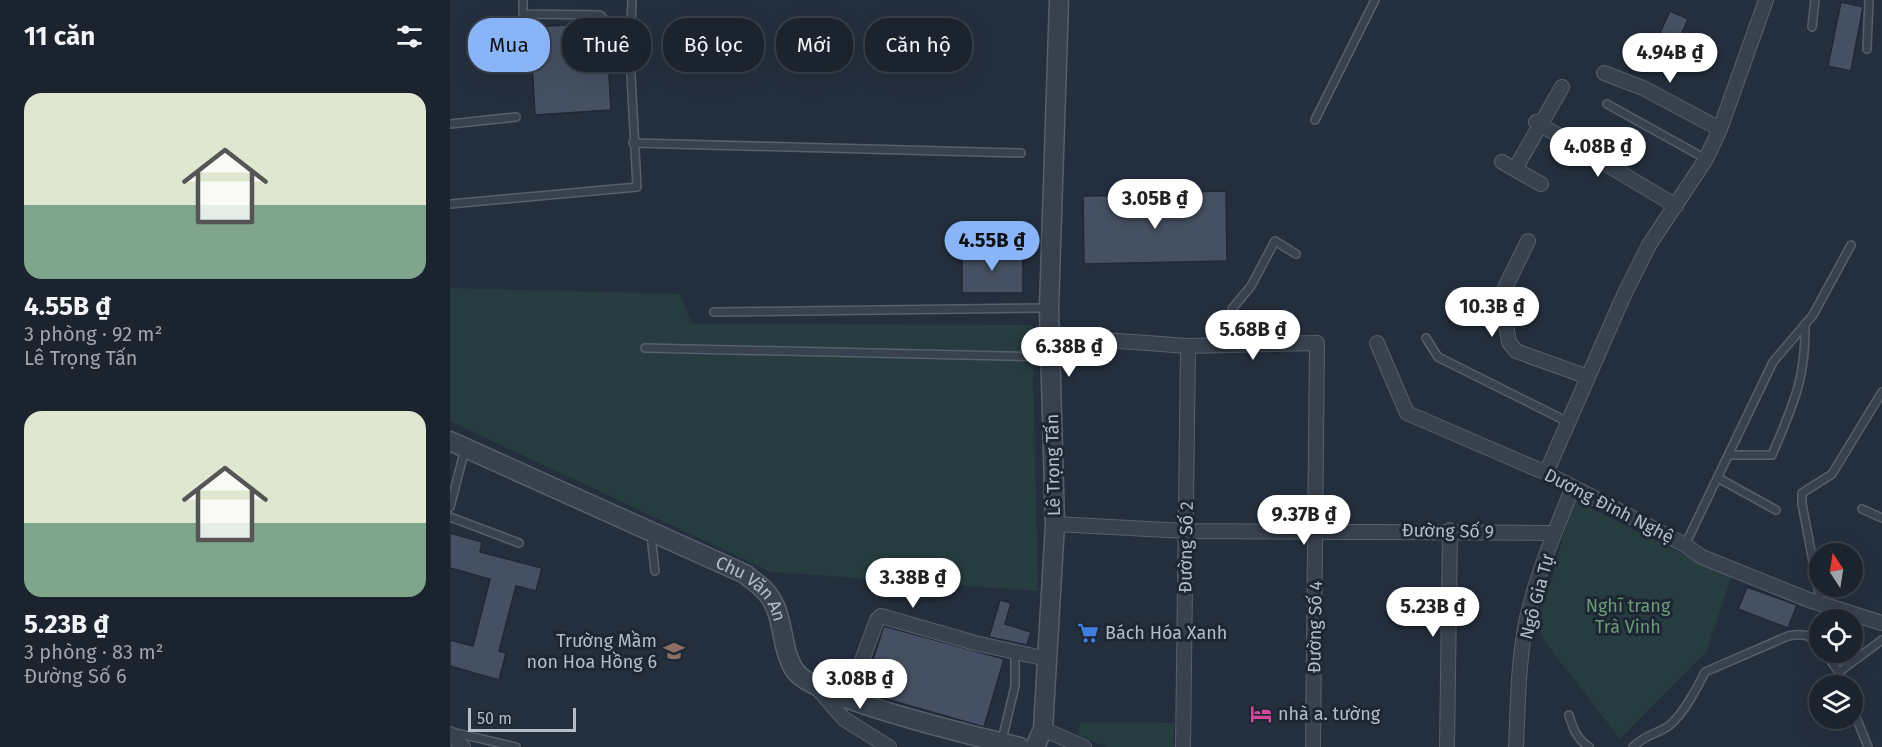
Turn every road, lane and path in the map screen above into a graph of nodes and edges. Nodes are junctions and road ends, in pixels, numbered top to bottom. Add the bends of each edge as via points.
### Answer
1 (523, 0) edge
2 (632, 0) edge
3 (1059, 0) edge
4 (1375, 0) edge
5 (1766, 0) edge
6 (1815, 0) edge
7 (1869, 0) edge
8 (603, 18) edge
9 (631, 18) edge
10 (1812, 27) dead end
11 (1867, 49) dead end
12 (631, 72) edge
13 (1604, 74) dead end
14 (1562, 87) dead end
15 (1607, 104) dead end
16 (516, 117) dead end
17 (1315, 120) dead end
18 (1538, 123) junction
19 (450, 124) edge
20 (1720, 129) junction
21 (633, 143) junction
22 (1021, 153) dead end
23 (1706, 159) junction
24 (1502, 162) dead end
25 (1515, 169) junction
26 (1541, 184) dead end
27 (450, 204) edge
28 (1676, 206) junction
29 (1528, 241) dead end
30 (1851, 245) dead end
31 (1296, 254) dead end
32 (1049, 308) junction
33 (714, 312) dead end
34 (1806, 324) junction
35 (1050, 336) junction
36 (1426, 338) dead end
37 (1377, 343) dead end
38 (1188, 346) junction
39 (1232, 346) junction
40 (645, 348) dead end
41 (1051, 357) junction
42 (1588, 377) junction
43 (1882, 392) edge
44 (1569, 422) junction
45 (458, 444) edge
46 (1729, 455) junction
47 (1546, 473) junction
48 (1718, 478) junction
49 (1573, 487) junction
50 (450, 507) edge
51 (1862, 509) dead end
52 (1776, 510) dead end
53 (450, 517) edge
54 (1882, 518) edge
55 (1055, 524) junction
56 (1316, 529) junction
57 (1450, 530) junction
58 (1186, 531) junction
59 (651, 533) junction
60 (1554, 533) junction
61 (519, 543) dead end
62 (1685, 545) junction
63 (655, 571) dead end
64 (1821, 603) junction
65 (1882, 623) edge
66 (1809, 636) edge
67 (1882, 640) edge
68 (1014, 652) junction
69 (1047, 659) junction
70 (1832, 663) edge
71 (1839, 672) junction
72 (1840, 675) edge
73 (818, 689) junction
74 (848, 698) junction
75 (1569, 715) dead end
76 (1043, 729) junction
77 (1861, 729) edge
78 (450, 733) edge
79 (1002, 743) junction
80 (463, 747) edge
81 (516, 747) edge
82 (890, 747) edge
83 (1020, 747) edge
84 (1035, 747) edge
85 (1084, 747) edge
86 (1183, 747) edge
87 (1313, 747) edge
88 (1447, 747) edge
89 (1516, 747) edge
90 (1589, 747) edge
91 (1633, 747) edge
92 (1868, 747) edge

1 - 8 lane via 523,14
2 - 9 lane
3 - 32 street, Lê Trọng Tấn
4 - 17 lane
5 - 20 street
6 - 10 lane
7 - 11 lane
12 - 21 lane
13 - 20 street via 1643,88
14 - 18 street
15 - 23 lane
16 - 19 lane
18 - 25 street
18 - 28 street
20 - 23 street
21 - 22 lane
21 - 27 lane via 637,187
23 - 28 street
24 - 25 street
25 - 26 street
28 - 42 street via 1649,245
29 - 42 street via 1501,296 1509,342 1516,351
30 - 34 lane
31 - 39 lane via 1275,241 1251,286 1232,309
32 - 33 lane
32 - 35 street, Lê Trọng Tấn
34 - 46 lane via 1773,362
34 - 46 lane via 1800,388 1772,455
35 - 38 street, Đường Số 4
35 - 41 street, Lê Trọng Tấn
36 - 44 lane via 1437,357
37 - 47 street, Dương Đình Nghệ via 1407,413
38 - 39 street, Đường Số 4
38 - 58 street, Đường Số 2
39 - 56 street, Đường Số 4 via 1317,343
40 - 41 lane
41 - 55 street, Lê Trọng Tấn
42 - 44 street
43 - 64 lane via 1832,474 1803,493
44 - 47 street
45 - 50 lane
45 - 59 street, Chu Văn An
46 - 48 lane
47 - 49 street, Dương Đình Nghệ
48 - 52 lane
48 - 62 lane
49 - 60 street, Ngô Gia Tự
49 - 62 street, Dương Đình Nghệ
51 - 54 lane
53 - 61 lane
55 - 58 street, Đường Số 9
55 - 69 street, Lê Trọng Tấn
56 - 57 street, Đường Số 9
56 - 58 street, Đường Số 9
56 - 87 street, Đường Số 4
57 - 60 street, Đường Số 9
57 - 88 street
58 - 86 street, Đường Số 2
59 - 63 lane
59 - 73 street, Chu Văn An via 745,574 766,592 778,613 789,659 797,674
60 - 89 street, Ngô Gia Tự via 1527,618
62 - 64 street, Dương Đình Nghệ via 1702,557
64 - 65 street, Dương Đình Nghệ
66 - 91 lane via 1788,636 1705,672 1698,688 1670,724 1642,737
67 - 71 lane
68 - 69 street
68 - 74 street via 881,616
68 - 79 lane via 1015,686
69 - 76 street, Lê Trọng Tấn
70 - 71 lane
71 - 72 lane
73 - 74 street, Chu Văn An
73 - 82 street via 844,719
74 - 79 street, Chu Văn An
75 - 90 lane via 1581,742
76 - 84 street, Lê Trọng Tấn
76 - 85 street
77 - 92 lane
78 - 80 street
78 - 81 lane
79 - 83 street, Chu Văn An

